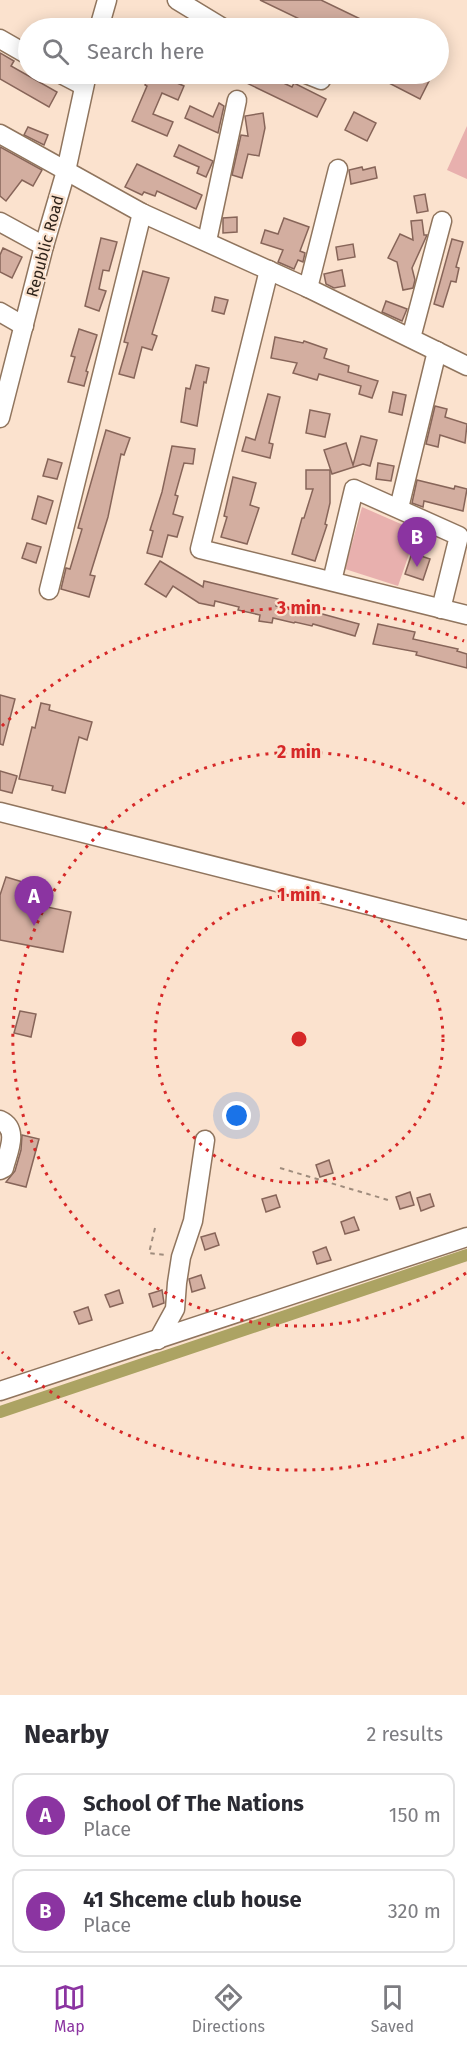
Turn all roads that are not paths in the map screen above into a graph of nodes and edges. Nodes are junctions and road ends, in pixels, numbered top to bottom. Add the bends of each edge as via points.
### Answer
1 (107, 0) edge
2 (177, 0) edge
3 (102, 18) edge
4 (207, 18) edge
5 (0, 39) edge
6 (18, 49) edge
7 (84, 84) edge
8 (237, 100) dead end
9 (0, 134) edge
10 (338, 169) dead end
11 (66, 171) junction
12 (141, 213) junction
13 (442, 221) dead end
14 (0, 222) edge
15 (207, 241) junction
16 (44, 246) junction
17 (269, 270) junction
18 (308, 288) junction
19 (0, 312) edge
20 (24, 326) junction
21 (411, 338) junction
22 (437, 351) junction
23 (467, 366) edge
24 (0, 418) edge
25 (399, 508) junction
26 (332, 581) junction
27 (49, 590) dead end
28 (441, 609) junction
29 (467, 615) edge
30 (0, 812) edge
31 (467, 930) edge
32 (0, 1120) edge
33 (205, 1140) dead end
34 (0, 1170) edge
35 (467, 1237) edge
36 (158, 1340) junction
37 (0, 1391) edge

1 - 3 street
2 - 4 street
5 - 6 street
7 - 11 street, Republic Road
8 - 15 street
9 - 11 street
10 - 18 street
11 - 12 street
11 - 16 street, Republic Road
12 - 15 street
12 - 27 street
13 - 21 street
14 - 16 street
15 - 17 street
16 - 20 street, Republic Road
17 - 18 street
17 - 26 street via 200,549
18 - 21 street
19 - 20 street
20 - 24 street, Republic Road
21 - 22 street
22 - 23 street
22 - 25 street
25 - 26 street via 354,489
25 - 28 street via 459,536
26 - 28 street
28 - 29 street
30 - 31 street
32 - 34 street via 8,1125 12,1136 4,1168
33 - 36 street via 193,1221 181,1257 176,1309
35 - 36 street
36 - 37 street

